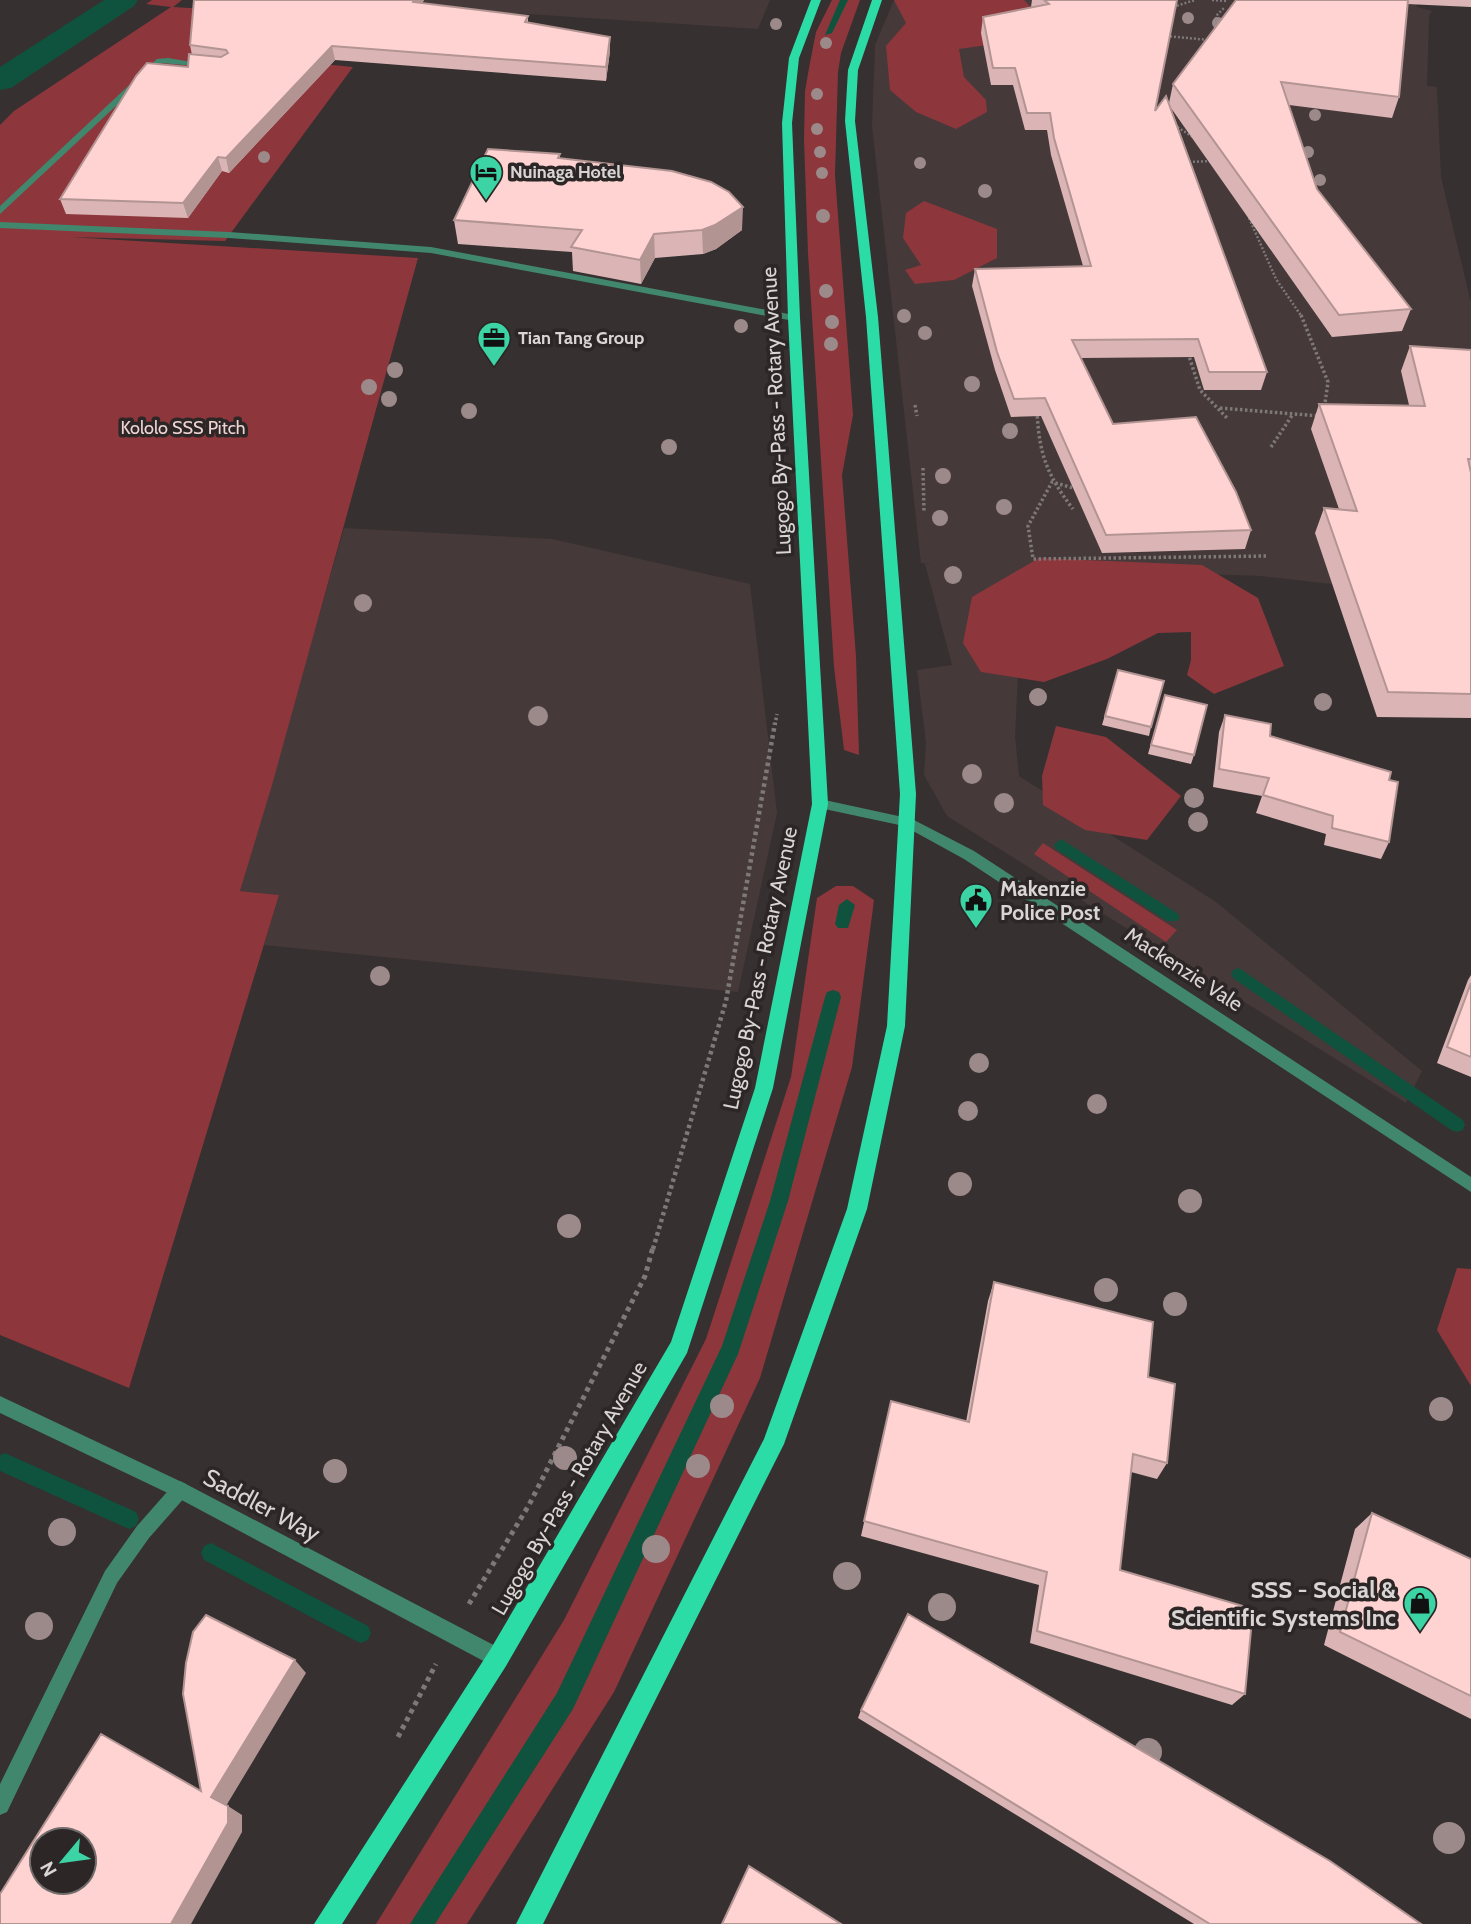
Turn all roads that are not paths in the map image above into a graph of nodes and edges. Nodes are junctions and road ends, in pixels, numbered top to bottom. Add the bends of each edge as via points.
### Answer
1 (816, 0) edge
2 (877, 0) edge
3 (213, 65) edge
4 (0, 211) edge
5 (0, 225) edge
6 (794, 318) junction
7 (820, 804) junction
8 (907, 822) junction
9 (1471, 1185) edge
10 (0, 1404) edge
11 (180, 1490) junction
12 (498, 1658) junction
13 (0, 1804) edge
14 (327, 1924) edge
15 (529, 1924) edge

1 - 6 main road, Lugogo By-Pass - Rotary Avenue via 794,58 787,123
2 - 8 main road via 853,70 850,121 880,417
3 - 4 street via 160,61
5 - 6 street via 432,250
6 - 7 main road, Lugogo By-Pass - Rotary Avenue
7 - 8 street, Mackenzie Vale
7 - 12 main road, Lugogo By-Pass - Rotary Avenue via 764,1088 680,1346
8 - 9 street, Mackenzie Vale via 969,855 1082,927
8 - 15 main road via 895,1026 857,1209 773,1444
10 - 11 street, Saddler Way
11 - 12 street, Saddler Way
11 - 13 street via 111,1577
12 - 14 main road, Lugogo By-Pass - Rotary Avenue

